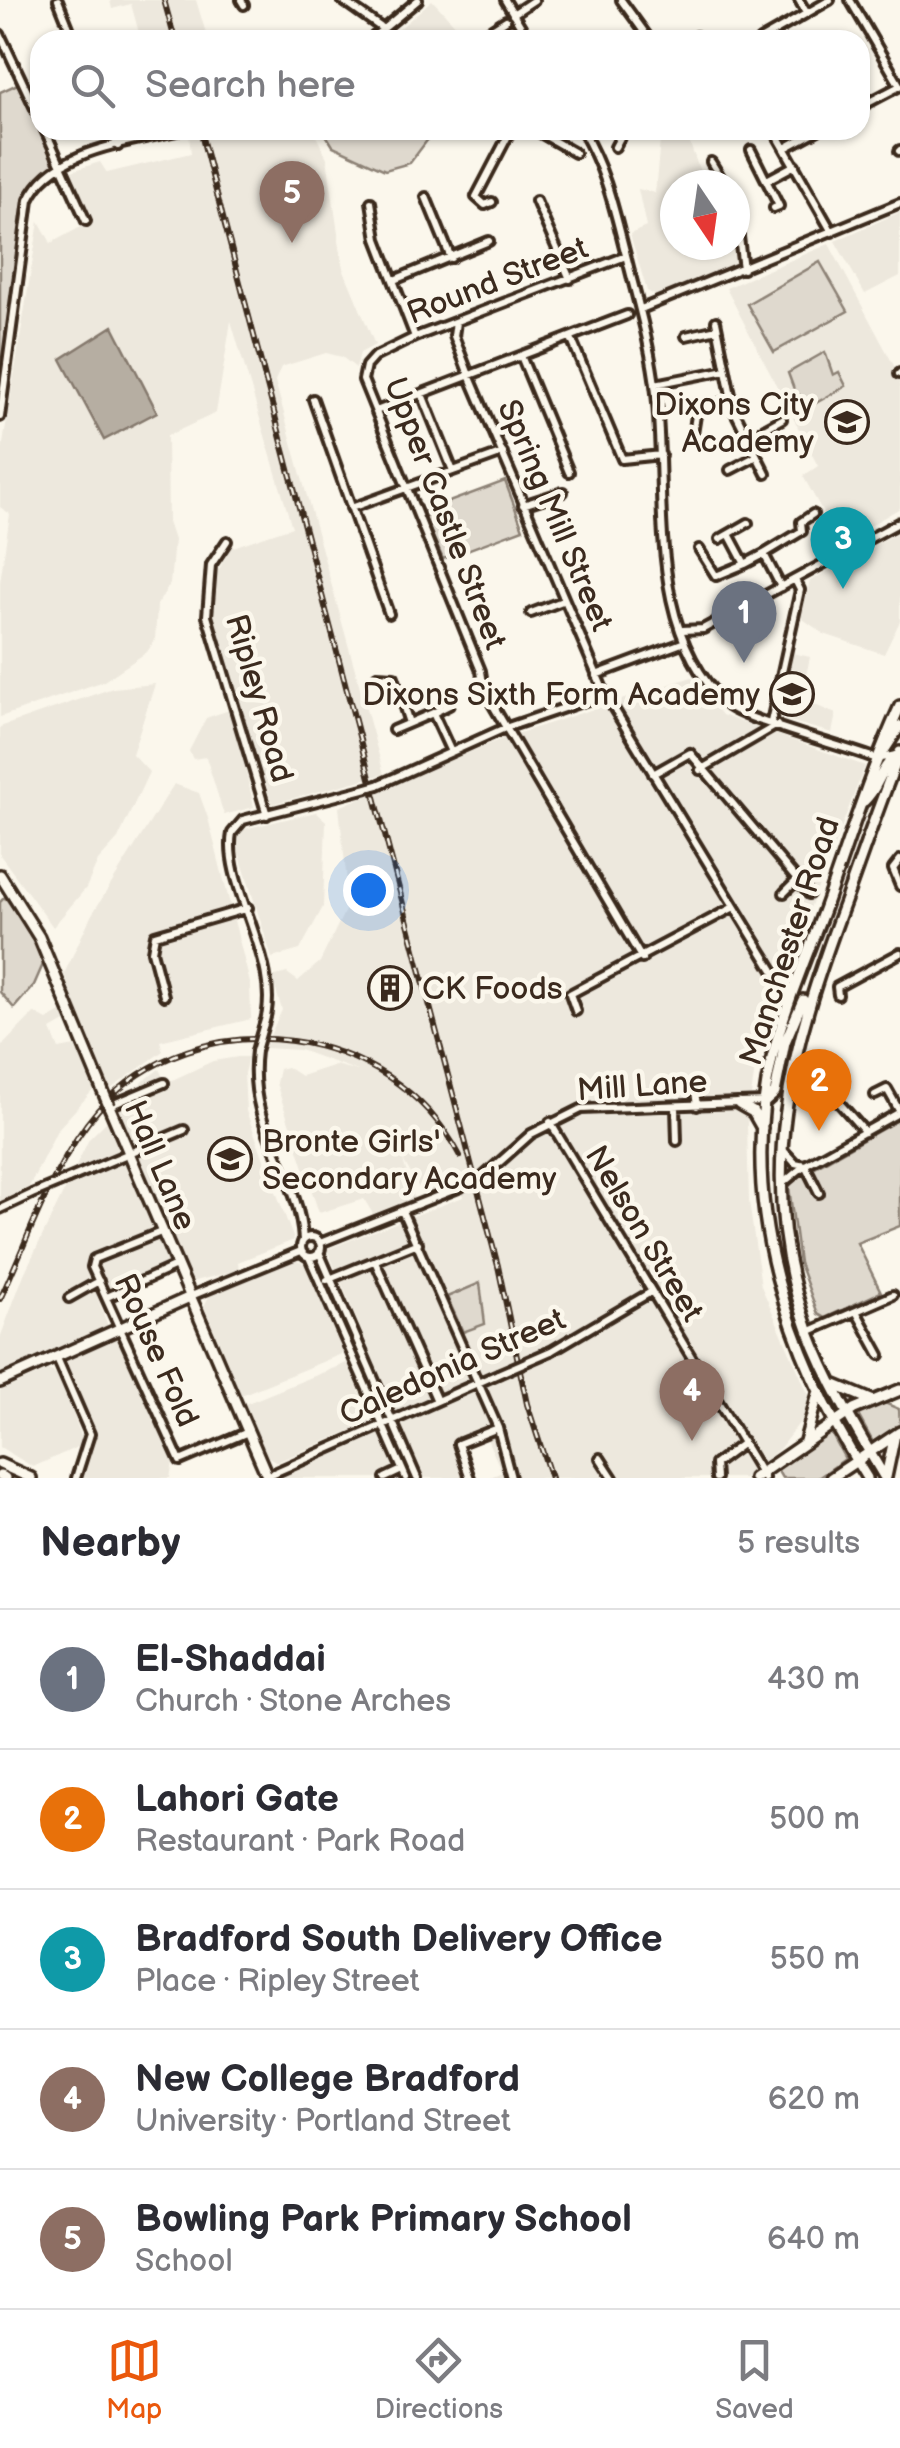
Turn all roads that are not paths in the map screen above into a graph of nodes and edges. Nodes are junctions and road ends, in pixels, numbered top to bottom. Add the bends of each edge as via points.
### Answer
1 (58, 0) edge
2 (342, 0) edge
3 (418, 0) edge
4 (505, 0) edge
5 (534, 0) edge
6 (621, 0) edge
7 (799, 0) edge
8 (830, 0) edge
9 (850, 0) edge
10 (806, 12) junction
11 (513, 14) junction
12 (506, 20) dead end
13 (383, 29) joint
14 (70, 30) edge
15 (491, 30) edge
16 (523, 30) edge
17 (643, 30) edge
18 (776, 30) edge
19 (867, 30) edge
20 (0, 34) edge
21 (870, 36) edge
22 (900, 86) edge
23 (30, 98) edge
24 (870, 102) edge
25 (50, 140) edge
26 (115, 140) edge
27 (141, 140) edge
28 (506, 140) edge
29 (552, 140) edge
30 (588, 140) edge
31 (619, 140) edge
32 (780, 140) edge
33 (800, 140) edge
34 (118, 146) junction
35 (615, 147) dead end
36 (785, 148) junction
37 (752, 150) dead end
38 (575, 153) dead end
39 (711, 162) dead end
40 (61, 166) junction
41 (795, 166) junction
42 (713, 170) edge
43 (768, 180) junction
44 (426, 198) dead end
45 (536, 201) dead end
46 (370, 202) dead end
47 (492, 202) dead end
48 (900, 204) edge
49 (774, 208) dead end
50 (86, 221) dead end
51 (832, 232) junction
52 (489, 241) dead end
53 (626, 256) junction
54 (451, 258) junction
55 (742, 260) edge
56 (743, 269) junction
57 (570, 279) junction
58 (394, 280) junction
59 (641, 309) junction
60 (627, 316) dead end
61 (456, 322) junction
62 (686, 336) dead end
63 (415, 337) junction
64 (571, 338) junction
65 (386, 350) joint
66 (522, 356) junction
67 (726, 370) junction
68 (469, 375) junction
69 (655, 384) junction
70 (422, 394) junction
71 (314, 399) dead end
72 (731, 400) junction
73 (376, 411) junction
74 (0, 417) edge
75 (782, 418) dead end
76 (692, 434) dead end
77 (748, 438) junction
78 (504, 452) junction
79 (661, 454) junction
80 (757, 456) junction
81 (730, 470) dead end
82 (453, 471) junction
83 (569, 472) dead end
84 (766, 474) dead end
85 (406, 488) junction
86 (563, 492) dead end
87 (523, 505) junction
88 (351, 508) junction
89 (812, 514) dead end
90 (900, 522) edge
91 (748, 523) dead end
92 (729, 534) junction
93 (720, 539) dead end
94 (227, 541) dead end
95 (710, 545) dead end
96 (764, 554) junction
97 (744, 564) junction
98 (795, 580) junction
99 (781, 587) junction
100 (565, 600) junction
101 (530, 613) dead end
102 (389, 614) dead end
103 (682, 630) junction
104 (682, 643) junction
105 (695, 659) junction
106 (683, 664) dead end
107 (596, 675) junction
108 (377, 676) dead end
109 (605, 694) junction
110 (449, 705) dead end
111 (900, 706) edge
112 (433, 713) junction
113 (409, 723) junction
114 (774, 723) junction
115 (900, 726) edge
116 (505, 728) junction
117 (393, 730) dead end
118 (451, 752) junction
119 (900, 754) edge
120 (877, 758) junction
121 (700, 770) junction
122 (653, 774) junction
123 (862, 803) junction
124 (267, 815) junction
125 (900, 860) edge
126 (0, 875) edge
127 (796, 881) junction
128 (900, 886) edge
129 (784, 893) dead end
130 (809, 894) dead end
131 (734, 907) junction
132 (248, 908) junction
133 (900, 953) edge
134 (642, 959) junction
135 (819, 975) junction
136 (779, 980) junction
137 (799, 980) junction
138 (838, 995) dead end
139 (164, 996) dead end
140 (790, 1004) junction
141 (576, 1011) dead end
142 (822, 1073) dead end
143 (164, 1083) dead end
144 (695, 1091) dead end
145 (875, 1095) dead end
146 (765, 1102) junction
147 (739, 1104) junction
148 (109, 1106) junction
149 (676, 1106) junction
150 (697, 1106) junction
151 (784, 1108) junction
152 (900, 1112) edge
153 (550, 1122) junction
154 (184, 1130) dead end
155 (763, 1131) junction
156 (865, 1132) junction
157 (677, 1141) dead end
158 (780, 1146) junction
159 (129, 1154) junction
160 (806, 1165) junction
161 (484, 1176) tunnel mouth
162 (460, 1187) tunnel mouth
163 (780, 1188) junction
164 (819, 1194) dead end
165 (0, 1209) edge
166 (402, 1211) junction
167 (302, 1223) junction
168 (161, 1232) junction
169 (303, 1240) junction
170 (418, 1243) junction
171 (318, 1244) junction
172 (302, 1250) junction
173 (309, 1257) junction
174 (375, 1261) junction
175 (176, 1266) junction
176 (327, 1280) junction
177 (99, 1281) junction
178 (651, 1292) junction
179 (893, 1294) dead end
180 (107, 1297) junction
181 (190, 1297) junction
182 (68, 1298) dead end
183 (856, 1313) junction
184 (122, 1330) junction
185 (808, 1332) junction
186 (876, 1354) dead end
187 (57, 1358) junction
188 (0, 1382) edge
189 (479, 1383) junction
190 (832, 1383) junction
191 (900, 1390) edge
192 (818, 1391) junction
193 (882, 1395) junction
194 (871, 1400) junction
195 (437, 1401) junction
196 (900, 1401) edge
197 (848, 1413) junction
198 (392, 1421) junction
199 (835, 1422) junction
200 (383, 1425) junction
201 (498, 1428) junction
202 (248, 1432) junction
203 (897, 1434) edge
204 (742, 1444) junction
205 (804, 1444) junction
206 (870, 1453) junction
207 (600, 1458) dead end
208 (856, 1461) junction
209 (0, 1464) edge
210 (412, 1465) junction
211 (404, 1474) edge
212 (267, 1477) edge
213 (759, 1477) edge
214 (31, 1478) edge
215 (76, 1478) edge
216 (386, 1478) edge
217 (418, 1478) edge
218 (470, 1478) edge
219 (511, 1478) edge
220 (613, 1478) edge
221 (716, 1478) edge
222 (831, 1478) edge
223 (867, 1478) edge
224 (885, 1478) edge

1 - 14 street
2 - 13 street
3 - 13 street
4 - 11 street
5 - 11 street
6 - 17 street
7 - 10 street
8 - 10 street
9 - 19 street
10 - 18 street
11 - 16 street
12 - 15 street
20 - 23 street
21 - 22 street
22 - 24 street
25 - 40 street
26 - 34 street
27 - 34 street
28 - 47 street via 474,195
29 - 38 street
30 - 53 street via 606,171
31 - 35 street
32 - 36 street
33 - 36 street
34 - 40 street
36 - 41 street
37 - 43 street
39 - 42 street
40 - 50 street
40 - 74 street via 48,171 30,200
41 - 43 street
41 - 51 street
43 - 49 street via 779,206
44 - 54 street
45 - 57 street
46 - 58 street
48 - 51 street
51 - 56 street
52 - 54 street
53 - 57 street, Round Street
53 - 59 street
54 - 58 street
55 - 56 street
56 - 59 street
57 - 61 street, Round Street
58 - 63 street
59 - 69 street
60 - 64 street
61 - 63 street, Round Street
61 - 68 street, Spring Mill Street via 454,336
62 - 67 street via 716,325
63 - 65 street, Round Street
64 - 66 street
64 - 79 street via 627,461
65 - 73 street, Upper Castle Street via 366,366 363,380
66 - 68 street
66 - 83 street
67 - 69 street
67 - 72 street
68 - 70 street
68 - 78 street, Spring Mill Street
69 - 79 street
70 - 73 street
70 - 82 street
71 - 88 street
72 - 76 street via 697,409
72 - 77 street
73 - 85 street, Upper Castle Street
75 - 77 street
77 - 80 street
78 - 82 street
78 - 87 street, Spring Mill Street
79 - 103 street via 664,554
80 - 81 street
80 - 84 street
82 - 85 street
85 - 88 street
85 - 116 street, Upper Castle Street
86 - 87 street
87 - 100 street, Spring Mill Street
88 - 102 street
89 - 96 street via 801,522 805,532
90 - 98 street
91 - 92 street
92 - 93 street
92 - 97 street
94 - 124 street, Ripley Road via 211,565 206,616
95 - 97 street via 701,551 716,576
96 - 97 street
96 - 99 street
98 - 99 street
98 - 114 street via 800,590
99 - 103 street via 702,629
100 - 101 street
100 - 107 street, Spring Mill Street
103 - 104 street
104 - 105 street
104 - 107 street
105 - 106 street
105 - 114 street via 728,706
107 - 109 street, Spring Mill Street
108 - 113 street via 394,677
109 - 116 street
109 - 122 street, Spring Mill Street
110 - 112 street
111 - 120 main road, Manchester Road
112 - 113 street
112 - 118 street
113 - 117 street
114 - 120 street
114 - 121 street
115 - 120 main road via 890,749
116 - 118 street
116 - 134 street, Upper Castle Street
118 - 124 street, bridge via 378,784
119 - 120 street
119 - 123 main road via 885,764
119 - 135 main road, Manchester Road
120 - 123 main road, Manchester Road
121 - 122 street via 690,753
121 - 127 street
122 - 131 street, Spring Mill Street
123 - 137 main road, Manchester Road
124 - 132 street via 234,827 230,840
125 - 128 street via 891,871
126 - 148 main road, Hall Lane, bridge via 39,937
127 - 129 street
127 - 130 street
131 - 134 street
131 - 136 street, Spring Mill Street
132 - 139 street via 155,935 152,950
132 - 167 street, bridge via 266,978 254,1100
133 - 138 street via 837,986
134 - 141 street via 570,994
135 - 146 main road via 785,1042 775,1093
135 - 151 main road, Manchester Road
136 - 137 street
136 - 140 street, Spring Mill Street
137 - 140 main road, Manchester Road
140 - 146 main road, Manchester Road
142 - 156 street
143 - 148 street
144 - 150 street
145 - 152 street via 887,1090
146 - 147 street, Mill Lane
146 - 151 main road
146 - 155 main road, Manchester Road
147 - 150 street, Mill Lane
147 - 155 main road via 753,1112
148 - 159 main road, Hall Lane
149 - 150 street, Mill Lane
149 - 153 street, Mill Lane via 581,1109
149 - 157 street
151 - 158 main road, Manchester Road
152 - 156 street
153 - 161 street, Mill Lane
153 - 178 street, Nelson Street
154 - 159 street
155 - 192 main road, Manchester Road via 764,1200 776,1273
156 - 160 street
158 - 160 street
158 - 163 main road, Manchester Road
159 - 165 street, bridge
159 - 168 main road, Hall Lane
160 - 163 street
160 - 164 street
162 - 166 street
163 - 185 main road, Manchester Road
166 - 170 street
166 - 171 street
167 - 169 street
167 - 171 street
168 - 175 main road, Hall Lane
168 - 177 street, Rouse Fold via 94,1259
169 - 171 street
169 - 172 street
170 - 174 street
170 - 189 street
171 - 173 street
171 - 176 street
172 - 173 street
172 - 181 street
173 - 176 street
174 - 176 street
174 - 195 street
175 - 180 street
175 - 181 main road, Hall Lane
176 - 198 street
176 - 200 street
177 - 180 street, Rouse Fold
177 - 182 street
178 - 189 street, Caledonia Street, bridge via 551,1351
178 - 204 street, Nelson Street
179 - 183 street
180 - 184 street, Rouse Fold
181 - 184 main road
181 - 202 main road, Hall Lane
183 - 185 street
183 - 186 street
184 - 187 main road
184 - 202 street, Rouse Fold via 180,1461
185 - 190 main road, Manchester Road
187 - 188 main road
187 - 215 street via 90,1434
189 - 195 street, Caledonia Street
189 - 201 street
190 - 194 main road
190 - 197 main road, Manchester Road
191 - 193 main road
192 - 199 main road, Manchester Road
192 - 205 main road
193 - 194 main road
193 - 196 main road
194 - 197 main road
195 - 198 street, Caledonia Street
197 - 199 main road
197 - 206 main road, Manchester Road
198 - 200 street, Caledonia Street
198 - 210 street
199 - 205 main road
199 - 208 main road, Manchester Road
200 - 211 street
200 - 212 street, Caledonia Street
201 - 218 street via 458,1444
201 - 219 street
202 - 212 main road, Hall Lane
203 - 206 main road
203 - 224 main road
204 - 213 street, Nelson Street
204 - 221 street via 716,1464
205 - 213 main road
206 - 208 main road
206 - 224 main road, Manchester Road
207 - 220 street
208 - 222 main road
208 - 223 main road, Manchester Road
209 - 214 main road
210 - 211 street
210 - 217 street
211 - 216 street

